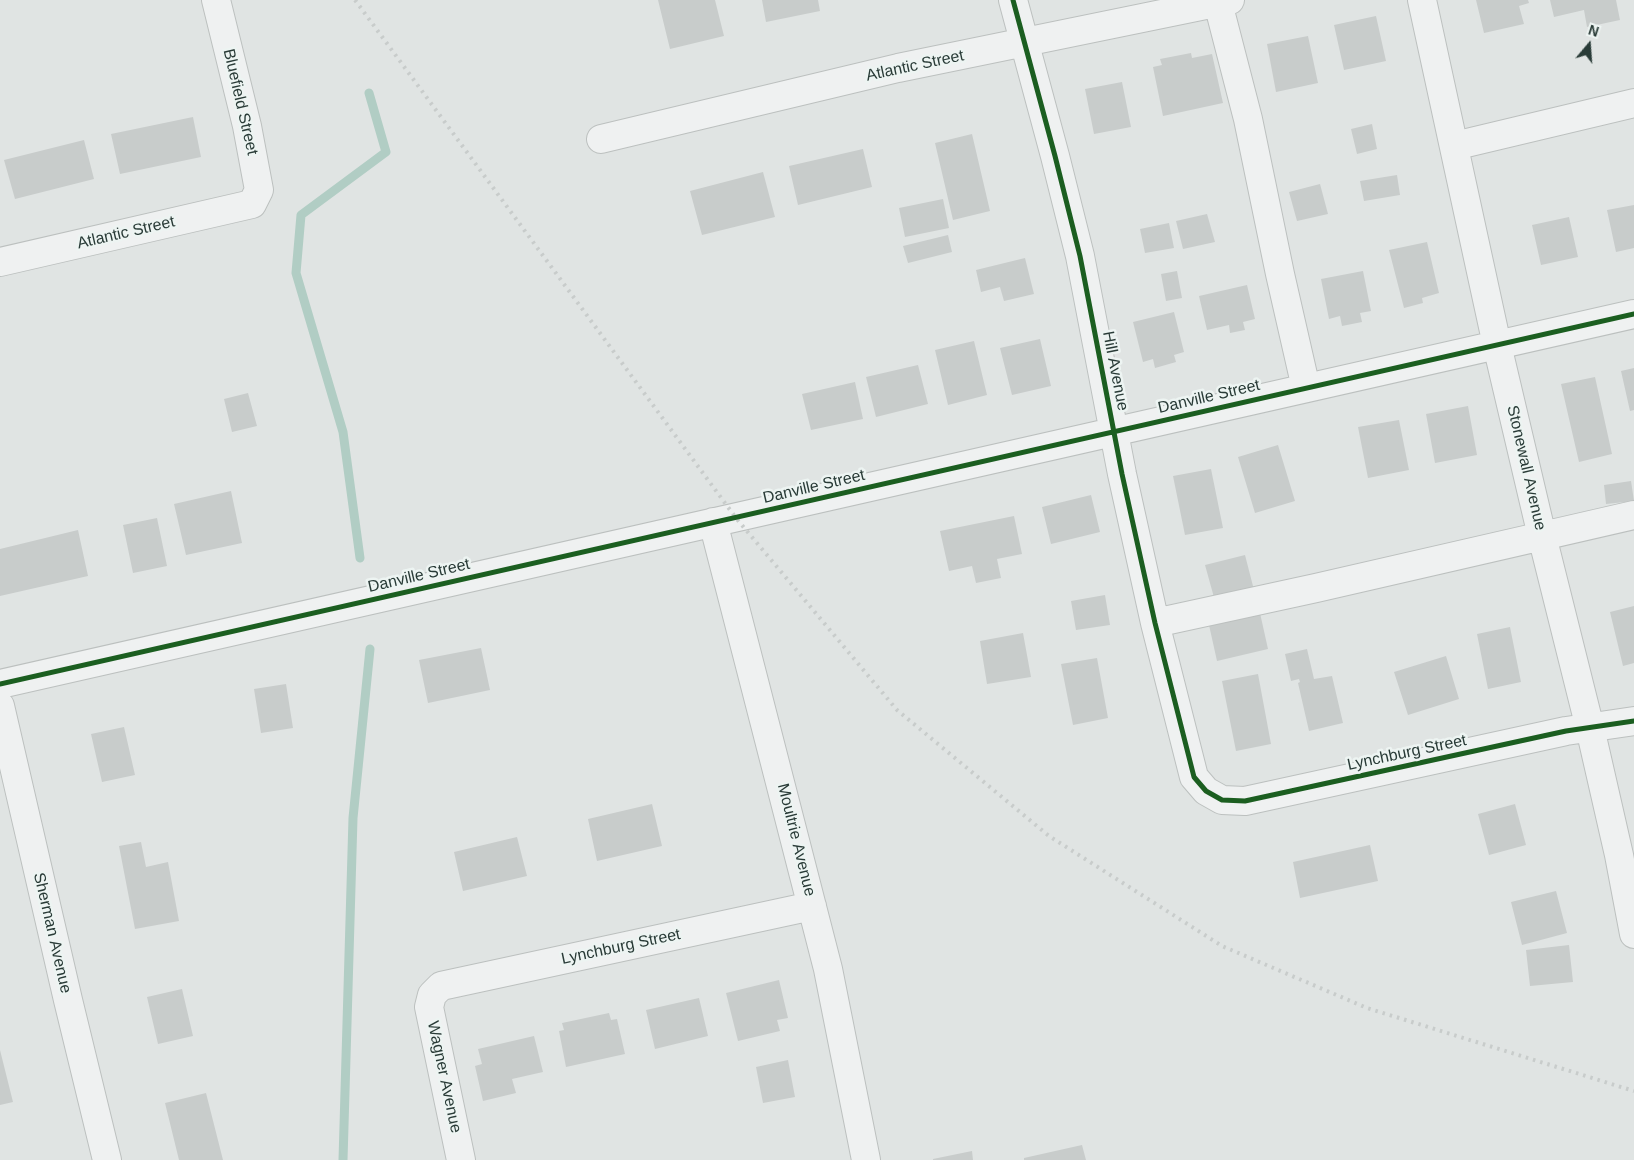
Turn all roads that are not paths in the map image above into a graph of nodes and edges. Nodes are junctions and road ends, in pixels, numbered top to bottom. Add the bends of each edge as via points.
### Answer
1 (216, 0) edge
2 (1013, 0) edge
3 (1422, 0) edge
4 (1224, 1) edge
5 (1024, 43) junction
6 (1634, 102) edge
7 (601, 139) dead end
8 (1454, 146) junction
9 (252, 204) joint
10 (0, 262) edge
11 (1634, 314) edge
12 (1498, 345) junction
13 (1306, 388) junction
14 (1114, 432) junction
15 (1634, 515) edge
16 (714, 522) junction
17 (1542, 536) junction
18 (1155, 623) junction
19 (0, 684) edge
20 (0, 706) edge
21 (1634, 721) edge
22 (1590, 728) junction
23 (1194, 777) joint
24 (812, 906) junction
25 (1634, 934) edge
26 (432, 995) joint
27 (107, 1160) edge
28 (461, 1160) edge
29 (866, 1160) edge

1 - 9 street, Bluefield Street via 259,190
2 - 5 street, Hill Avenue
3 - 8 street, Stonewall Avenue
4 - 5 street, Atlantic Street
4 - 13 street
5 - 7 street, Atlantic Street via 898,68
5 - 14 street, Hill Avenue via 1080,256
6 - 8 street
8 - 12 street, Stonewall Avenue
9 - 10 street, Atlantic Street
11 - 12 street, Danville Street
12 - 13 street, Danville Street
12 - 17 street, Stonewall Avenue
13 - 14 street, Danville Street
14 - 16 street, Danville Street
14 - 18 street, Hill Avenue
15 - 17 street
16 - 19 street, Danville Street
16 - 24 street, Moultrie Avenue
17 - 18 street
17 - 22 street, Stonewall Avenue
18 - 23 street, Hill Avenue
20 - 27 street, Sherman Avenue
21 - 22 street, Lynchburg Street
22 - 23 street, Lynchburg Street via 1245,801 1222,800 1206,791
22 - 25 street, Stonewall Avenue
24 - 26 street, Lynchburg Street via 441,986
24 - 29 street, Moultrie Avenue via 828,969
26 - 28 street, Wagner Avenue via 429,1007

